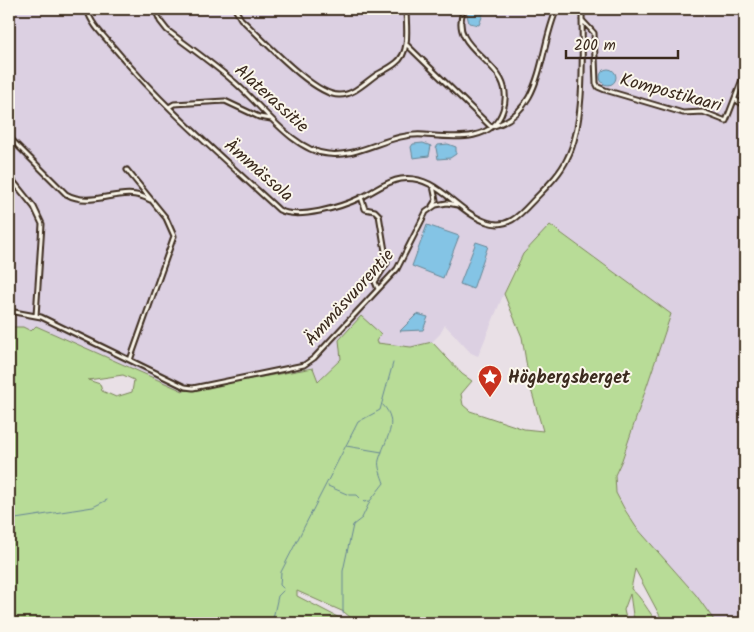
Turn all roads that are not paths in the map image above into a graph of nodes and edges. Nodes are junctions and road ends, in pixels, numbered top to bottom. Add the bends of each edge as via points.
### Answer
1 (87, 9) edge
2 (155, 9) edge
3 (235, 9) edge
4 (406, 9) edge
5 (464, 9) edge
6 (557, 9) edge
7 (582, 9) edge
8 (582, 20) junction
9 (406, 45) junction
10 (745, 72) edge
11 (736, 100) junction
12 (744, 105) edge
13 (169, 107) junction
14 (272, 119) junction
15 (491, 127) junction
16 (9, 137) edge
17 (127, 170) dead end
18 (9, 176) edge
19 (433, 186) junction
20 (361, 197) junction
21 (152, 202) junction
22 (461, 206) junction
23 (430, 208) junction
24 (378, 289) junction
25 (9, 312) edge
26 (36, 316) junction
27 (130, 360) junction

1 - 13 street, Ämmässola via 94,24
2 - 14 street, Alaterassitie via 167,30 222,71
3 - 9 street via 241,19 322,92 340,96 353,92 396,63 404,56
4 - 9 street
5 - 15 street via 460,30 472,48 498,70 505,90 503,110
6 - 15 street, Alaterassitie via 533,91 518,112
7 - 8 street, Ämmässola
8 - 11 street, Kompostikaari via 594,33 598,88 683,113 704,112 726,121
8 - 22 street, Ämmässola via 580,110 574,144 556,177 512,221 495,225 484,222
9 - 15 street via 470,103
10 - 11 street, Kompostikaari
11 - 12 street
13 - 14 street via 225,100 260,117
13 - 20 street, Ämmässola via 286,214 313,212
14 - 15 street, Alaterassitie via 301,144 327,154 344,154 410,134 472,137
16 - 21 street via 66,194 75,199 134,194
17 - 21 street
18 - 26 street via 34,207 42,224
19 - 20 street, Ämmässola via 416,179 402,179
19 - 22 street, Ämmässola
19 - 23 street via 436,200
20 - 24 street via 365,209 379,215 387,263 376,279
21 - 27 street via 172,227 173,243
22 - 23 street via 447,203
23 - 24 street, Ämmäsvuorentie via 404,258
24 - 27 street, Ämmäsvuorentie via 304,365 193,388
25 - 26 street, Ämmäsvuorentie
26 - 27 street, Ämmäsvuorentie

